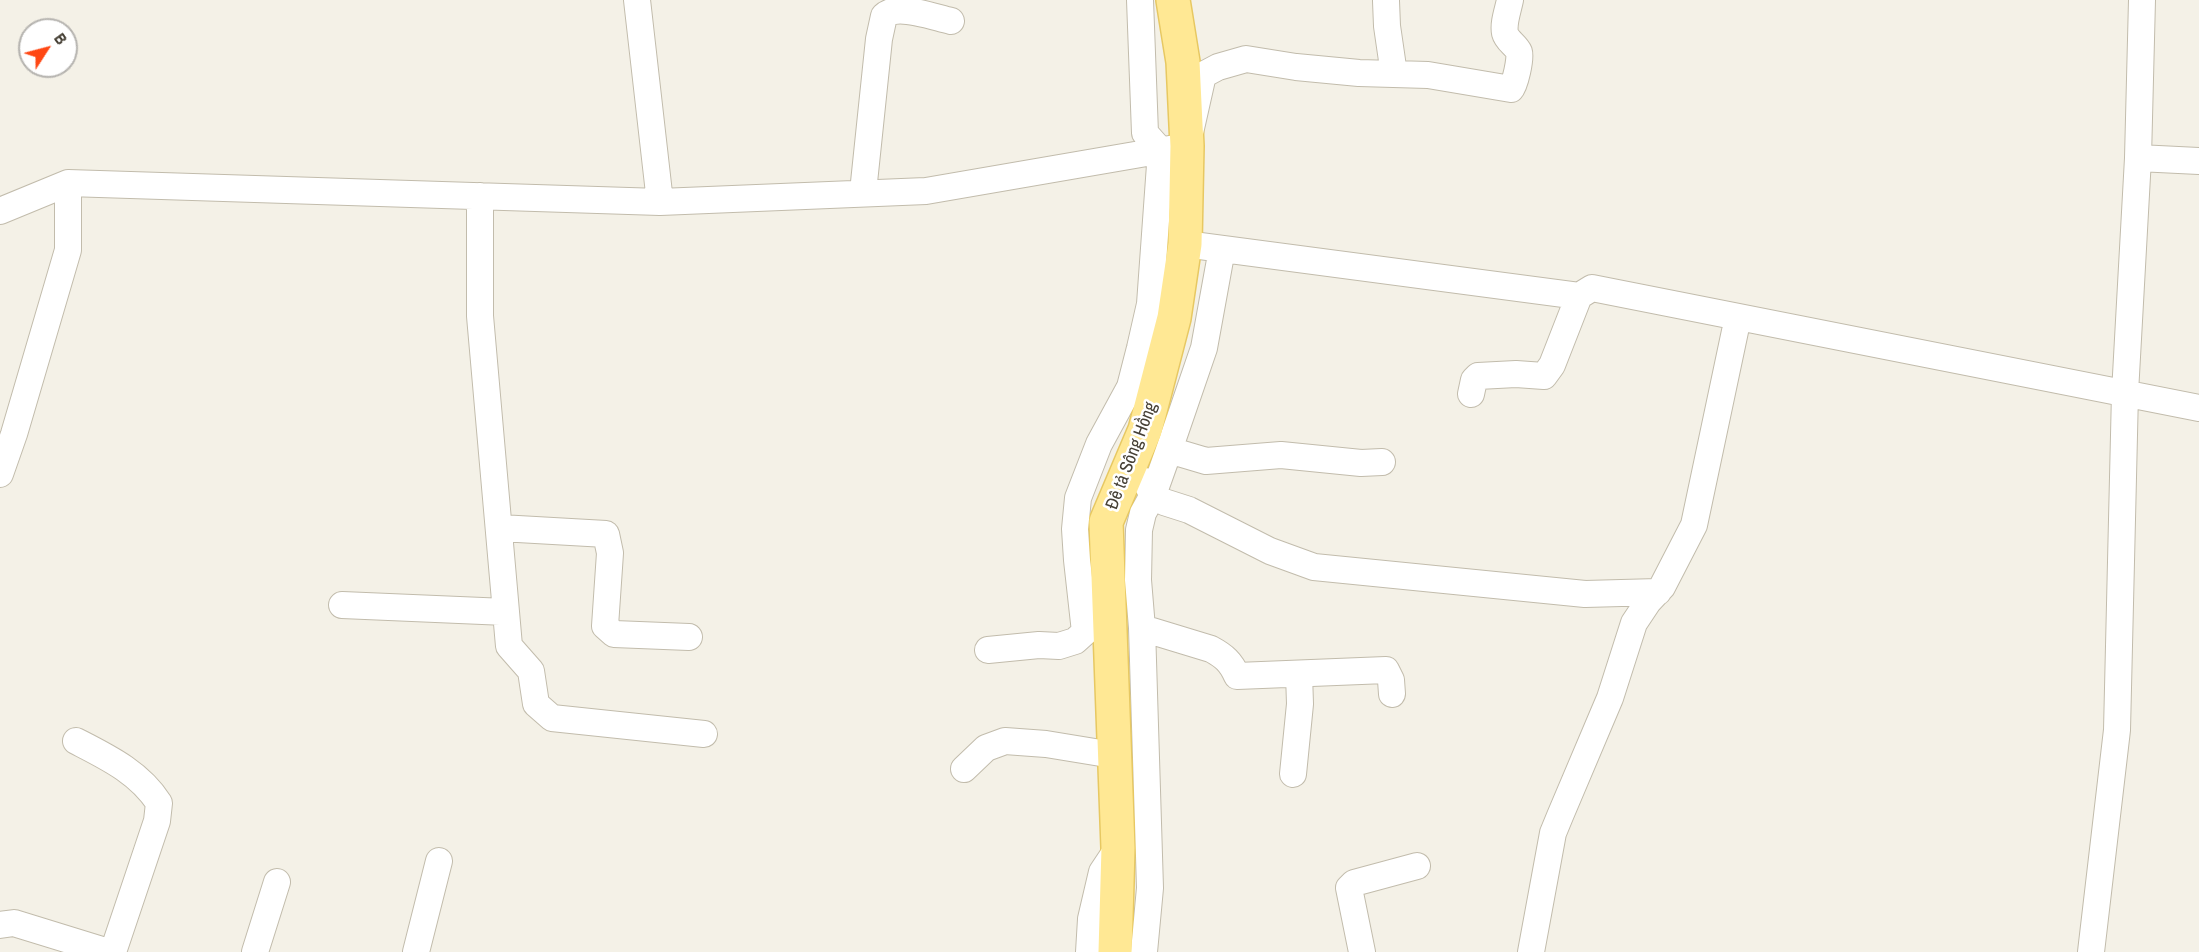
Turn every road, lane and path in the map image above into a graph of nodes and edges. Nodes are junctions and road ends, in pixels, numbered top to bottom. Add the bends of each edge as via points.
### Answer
1 (637, 0) edge
2 (1140, 0) edge
3 (1173, 0) edge
4 (1510, 0) edge
5 (2142, 0) edge
6 (1386, 1) edge
7 (951, 21) dead end
8 (1394, 74) junction
9 (1174, 149) junction
10 (2138, 158) junction
11 (2199, 161) edge
12 (68, 183) junction
13 (863, 192) junction
14 (480, 196) junction
15 (660, 202) junction
16 (0, 212) edge
17 (1185, 244) junction
18 (1222, 249) junction
19 (1579, 296) junction
20 (1738, 317) junction
21 (1166, 350) junction
22 (1130, 387) junction
23 (2125, 393) junction
24 (1471, 394) dead end
25 (2199, 408) edge
26 (1157, 440) junction
27 (1382, 462) dead end
28 (0, 474) edge
29 (1153, 495) junction
30 (500, 528) junction
31 (1108, 579) junction
32 (1658, 592) junction
33 (342, 605) dead end
34 (506, 612) junction
35 (1142, 628) junction
36 (1085, 632) junction
37 (689, 637) dead end
38 (988, 650) dead end
39 (1299, 674) junction
40 (1392, 694) dead end
41 (704, 734) dead end
42 (76, 741) dead end
43 (1113, 755) junction
44 (964, 769) dead end
45 (1293, 774) dead end
46 (1118, 848) junction
47 (439, 861) dead end
48 (1417, 866) dead end
49 (277, 882) dead end
50 (0, 925) edge
51 (110, 952) edge
52 (255, 952) edge
53 (416, 952) edge
54 (1089, 952) edge
55 (1115, 952) edge
56 (1144, 952) edge
57 (1362, 952) edge
58 (1531, 952) edge
59 (2091, 952) edge

1 - 15 street
2 - 9 street via 1145,133
3 - 9 main road, Đê tả Sông Hồng via 1183,62
4 - 8 street via 1504,31 1520,58 1511,89 1428,75
5 - 10 street
6 - 8 street
7 - 13 street via 911,11 893,10 884,16
8 - 9 street via 1246,59 1218,67 1203,75
9 - 13 street via 926,191
9 - 17 main road, Đê tả Sông Hồng
9 - 22 street via 1150,304
10 - 11 street
10 - 23 street
12 - 14 street
12 - 16 street
12 - 28 street via 68,249
13 - 15 street
14 - 15 street
14 - 30 street via 480,316
17 - 18 street
17 - 21 main road, Đê tả Sông Hồng
18 - 19 street
18 - 26 street via 1204,348
19 - 20 street via 1592,288
19 - 24 street via 1544,376 1478,376
20 - 23 street
20 - 32 street via 1694,525
21 - 22 street
21 - 26 main road, Đê tả Sông Hồng
22 - 36 street via 1099,444 1078,498 1075,529
23 - 25 street
23 - 59 street via 2117,730
26 - 27 street via 1206,462 1281,455
26 - 29 street via 1147,441 1143,473
26 - 31 main road, Đê tả Sông Hồng via 1106,522
29 - 32 street via 1270,551 1314,567 1585,594
29 - 35 street via 1139,530
30 - 34 street
30 - 37 street via 606,534 610,553 605,626 614,634
31 - 36 street
31 - 43 main road, Đê tả Sông Hồng
32 - 58 street via 1634,623 1610,698 1553,833
33 - 34 street
34 - 41 street via 509,646 531,671 536,704 552,718
35 - 39 street via 1222,654 1237,676
35 - 56 street via 1150,888
36 - 38 street via 1075,641 1059,646
39 - 40 street via 1386,670
39 - 45 street
42 - 51 street via 134,775 159,803 157,821
43 - 44 street via 1005,741 986,748
43 - 46 main road, Đê tả Sông Hồng
46 - 54 street via 1102,872 1091,919
46 - 55 main road, Đê tả Sông Hồng
47 - 53 street
48 - 57 street via 1354,883 1349,888
49 - 52 street
50 - 51 street via 14,923

